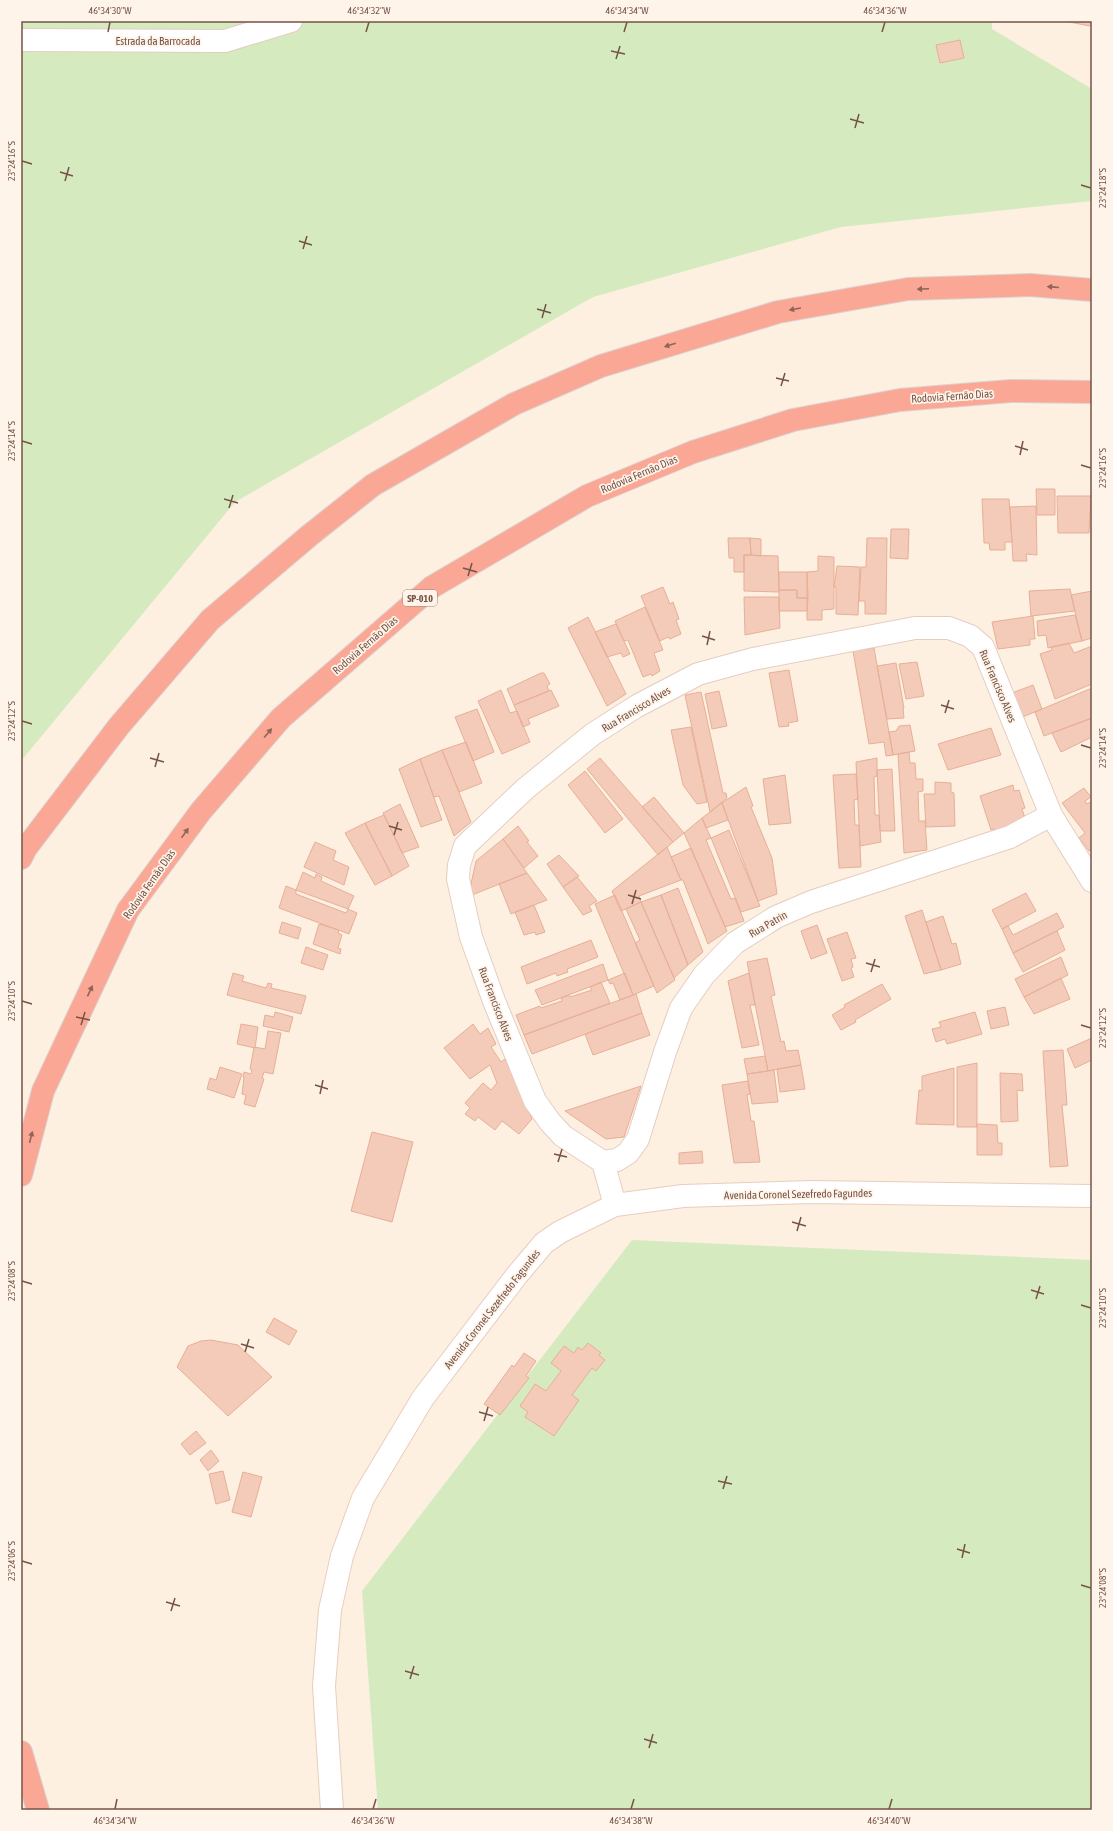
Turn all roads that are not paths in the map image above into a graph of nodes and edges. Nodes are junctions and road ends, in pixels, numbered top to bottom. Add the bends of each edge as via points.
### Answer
1 (291, 21) edge
2 (21, 40) edge
3 (1092, 290) edge
4 (1092, 392) edge
5 (1051, 816) junction
6 (21, 858) edge
7 (1092, 881) edge
8 (603, 1162) junction
9 (21, 1175) edge
10 (1092, 1196) edge
11 (615, 1205) junction
12 (21, 1752) edge
13 (38, 1810) edge
14 (332, 1810) edge

1 - 2 street, Estrada da Barrocada via 225,41
3 -> 6 highway via 1030,285 908,289 778,312 601,366 514,404 373,486 310,535 210,620 120,726
9 -> 4 highway, Rodovia Fernão Dias / SP-010 via 43,1091 128,910 201,811 281,718 432,587 587,496 693,452 793,420 900,400 1012,392
5 - 7 street, Rua Francisco Alves
5 - 8 street, Rua Patrin via 1010,837 811,902 776,917 735,944 704,975 681,1008 664,1052 638,1139 628,1153 617,1160
5 - 8 street, Rua Francisco Alves via 982,647 970,636 949,628 915,628 753,659 698,674 637,706 593,734 525,789 465,846 458,879 471,937 535,1101 563,1136
8 - 11 street
10 - 11 street, Avenida Coronel Sezefredo Fagundes via 812,1192 683,1196
11 - 14 street, Avenida Coronel Sezefredo Fagundes via 560,1232 544,1244 517,1275 423,1398 364,1498 342,1556 330,1610 324,1686
12 - 13 highway

